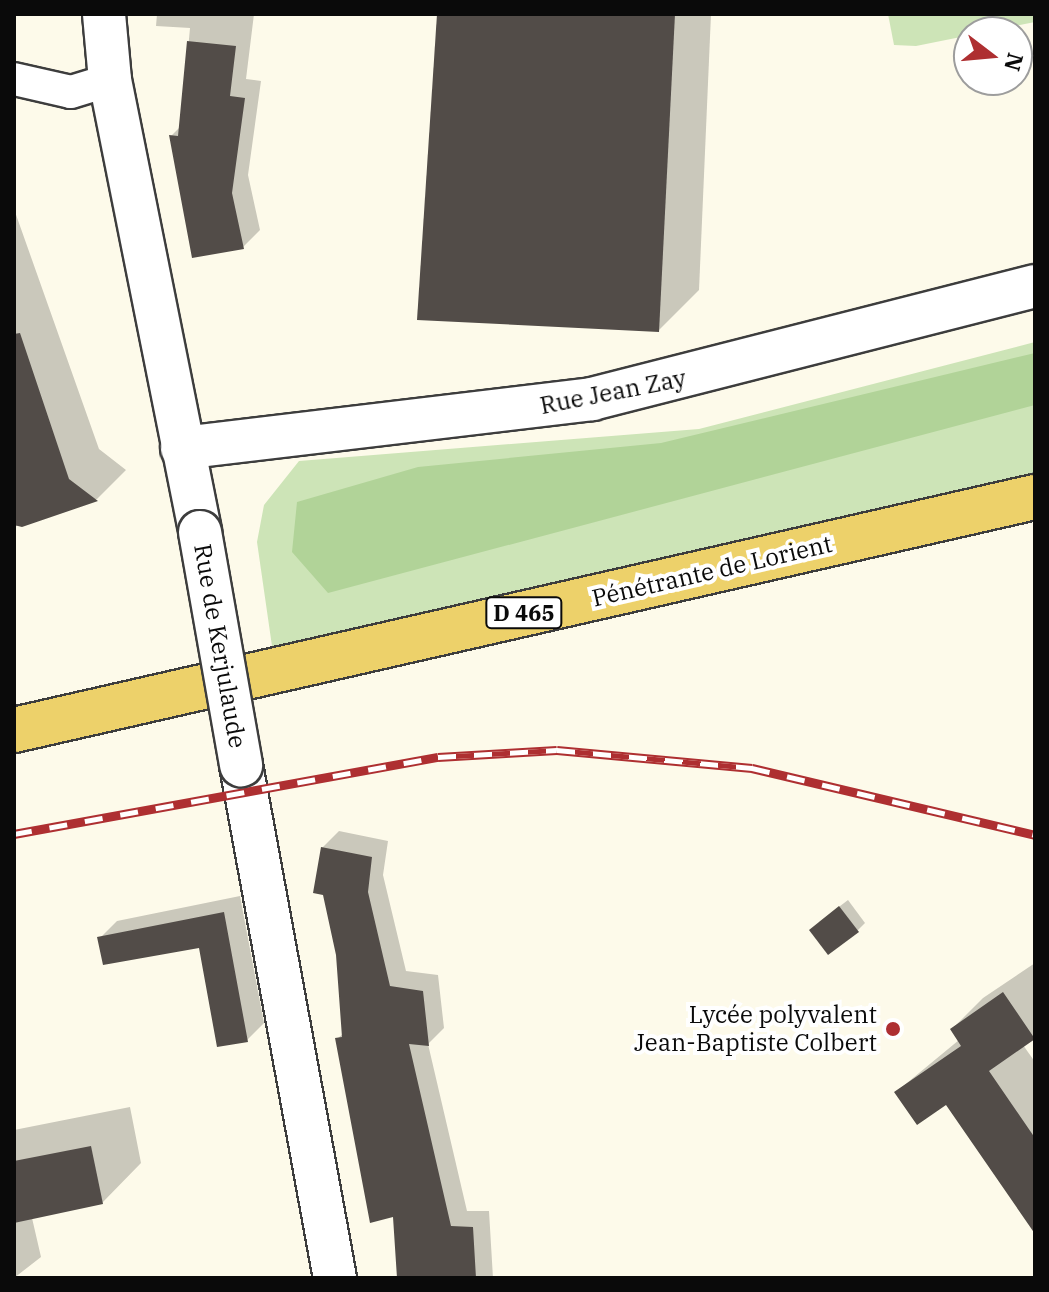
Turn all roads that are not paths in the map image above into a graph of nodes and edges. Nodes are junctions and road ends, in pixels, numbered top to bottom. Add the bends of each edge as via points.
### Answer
1 (104, 14) edge
2 (14, 79) edge
3 (110, 80) junction
4 (1035, 286) edge
5 (182, 448) junction
6 (1035, 497) edge
7 (14, 730) edge
8 (335, 1278) edge

1 - 3 street, Rue de Kerjulaude
2 - 3 street via 71,92
3 - 5 street, Rue de Kerjulaude
4 - 5 street, Rue Jean Zay via 592,399
5 - 8 street, Rue de Kerjulaude, bridge
6 - 7 main road, Pénétrante de Lorient / D 465

